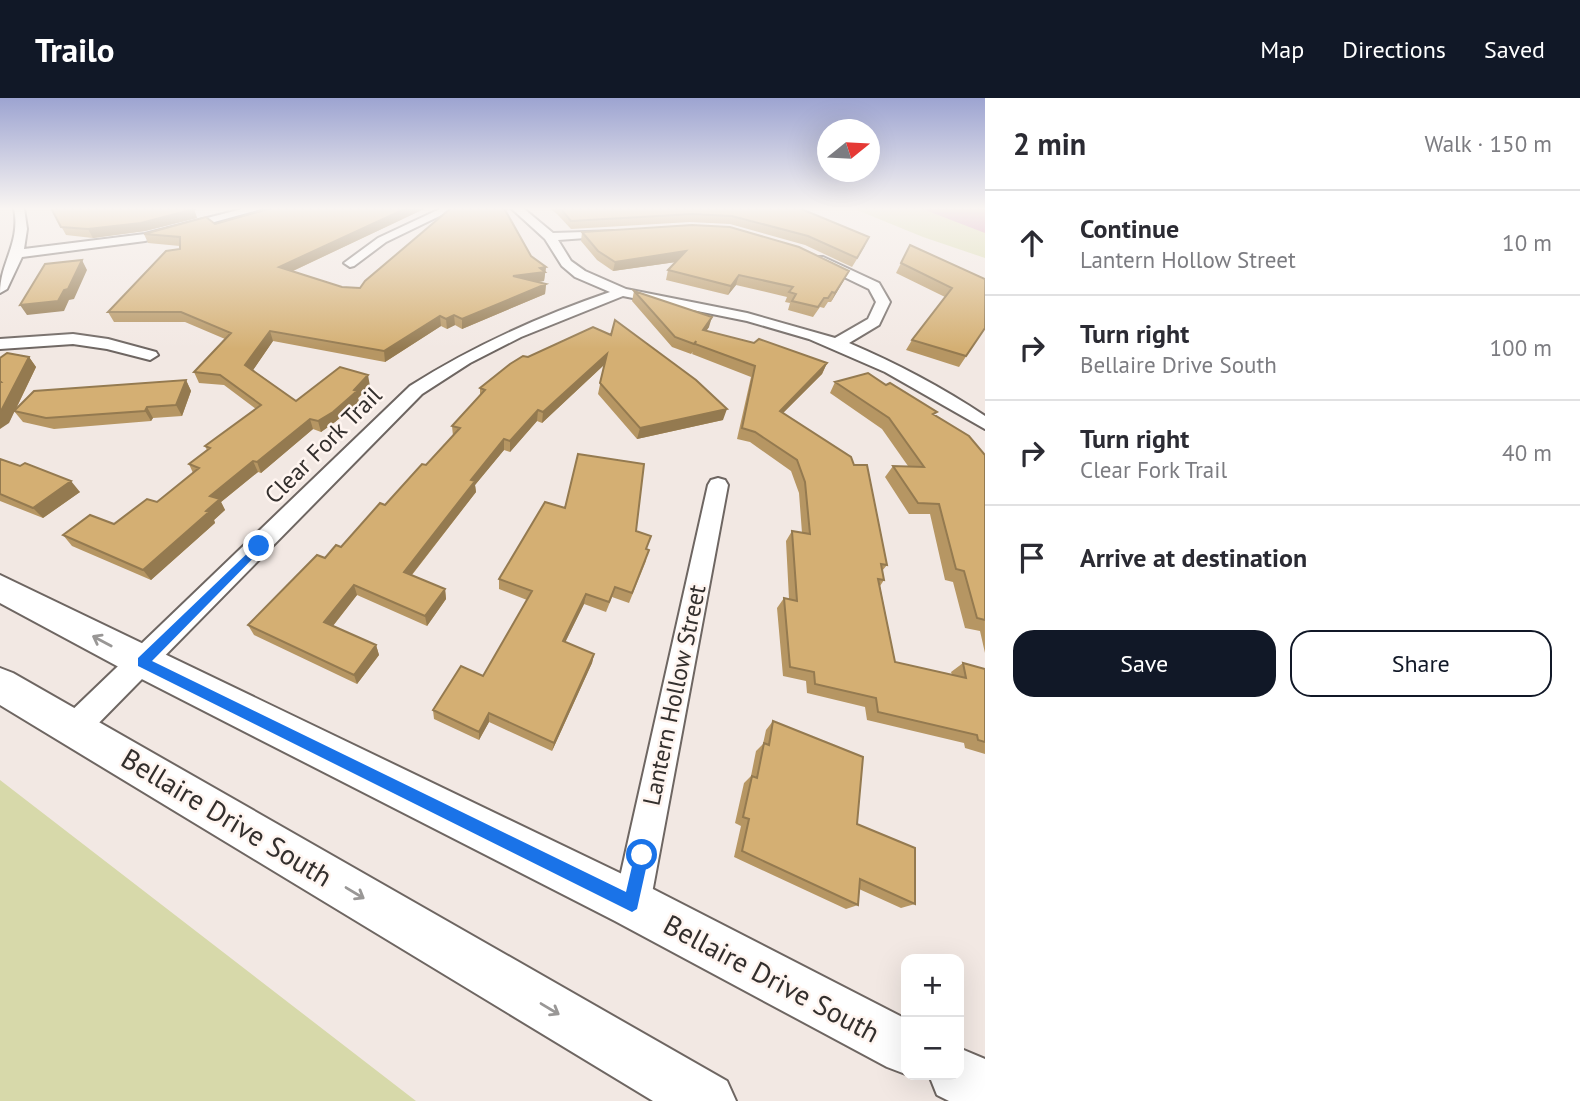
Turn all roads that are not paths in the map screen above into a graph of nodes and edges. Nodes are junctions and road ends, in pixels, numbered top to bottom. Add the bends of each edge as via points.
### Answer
1 (18, 254) edge
2 (361, 255) edge
3 (561, 255) edge
4 (812, 256) edge
5 (350, 263) dead end
6 (0, 289) edge
7 (622, 292) junction
8 (0, 344) edge
9 (835, 345) junction
10 (150, 355) dead end
11 (985, 424) edge
12 (718, 485) dead end
13 (0, 588) edge
14 (143, 662) junction
15 (0, 685) edge
16 (75, 727) junction
17 (632, 904) junction
18 (901, 1045) edge
19 (964, 1078) edge
20 (985, 1089) edge
21 (707, 1101) edge

1 - 6 street
2 - 5 street
3 - 7 street via 580,275
4 - 9 street via 874,286 883,302 874,322
7 - 9 street via 759,319
7 - 14 street, Clear Fork Trail via 492,345 453,364 416,390
8 - 10 street via 73,339
9 - 11 street via 915,380
12 - 17 street, Lantern Hollow Street
14 -> 13 main road, Bellaire Drive South
14 - 16 street, Clear Fork Trail
14 - 17 main road, Bellaire Drive South
15 - 16 main road, Bellaire Drive South
16 -> 21 main road, Bellaire Drive South
17 - 18 main road, Bellaire Drive South
19 - 20 main road

